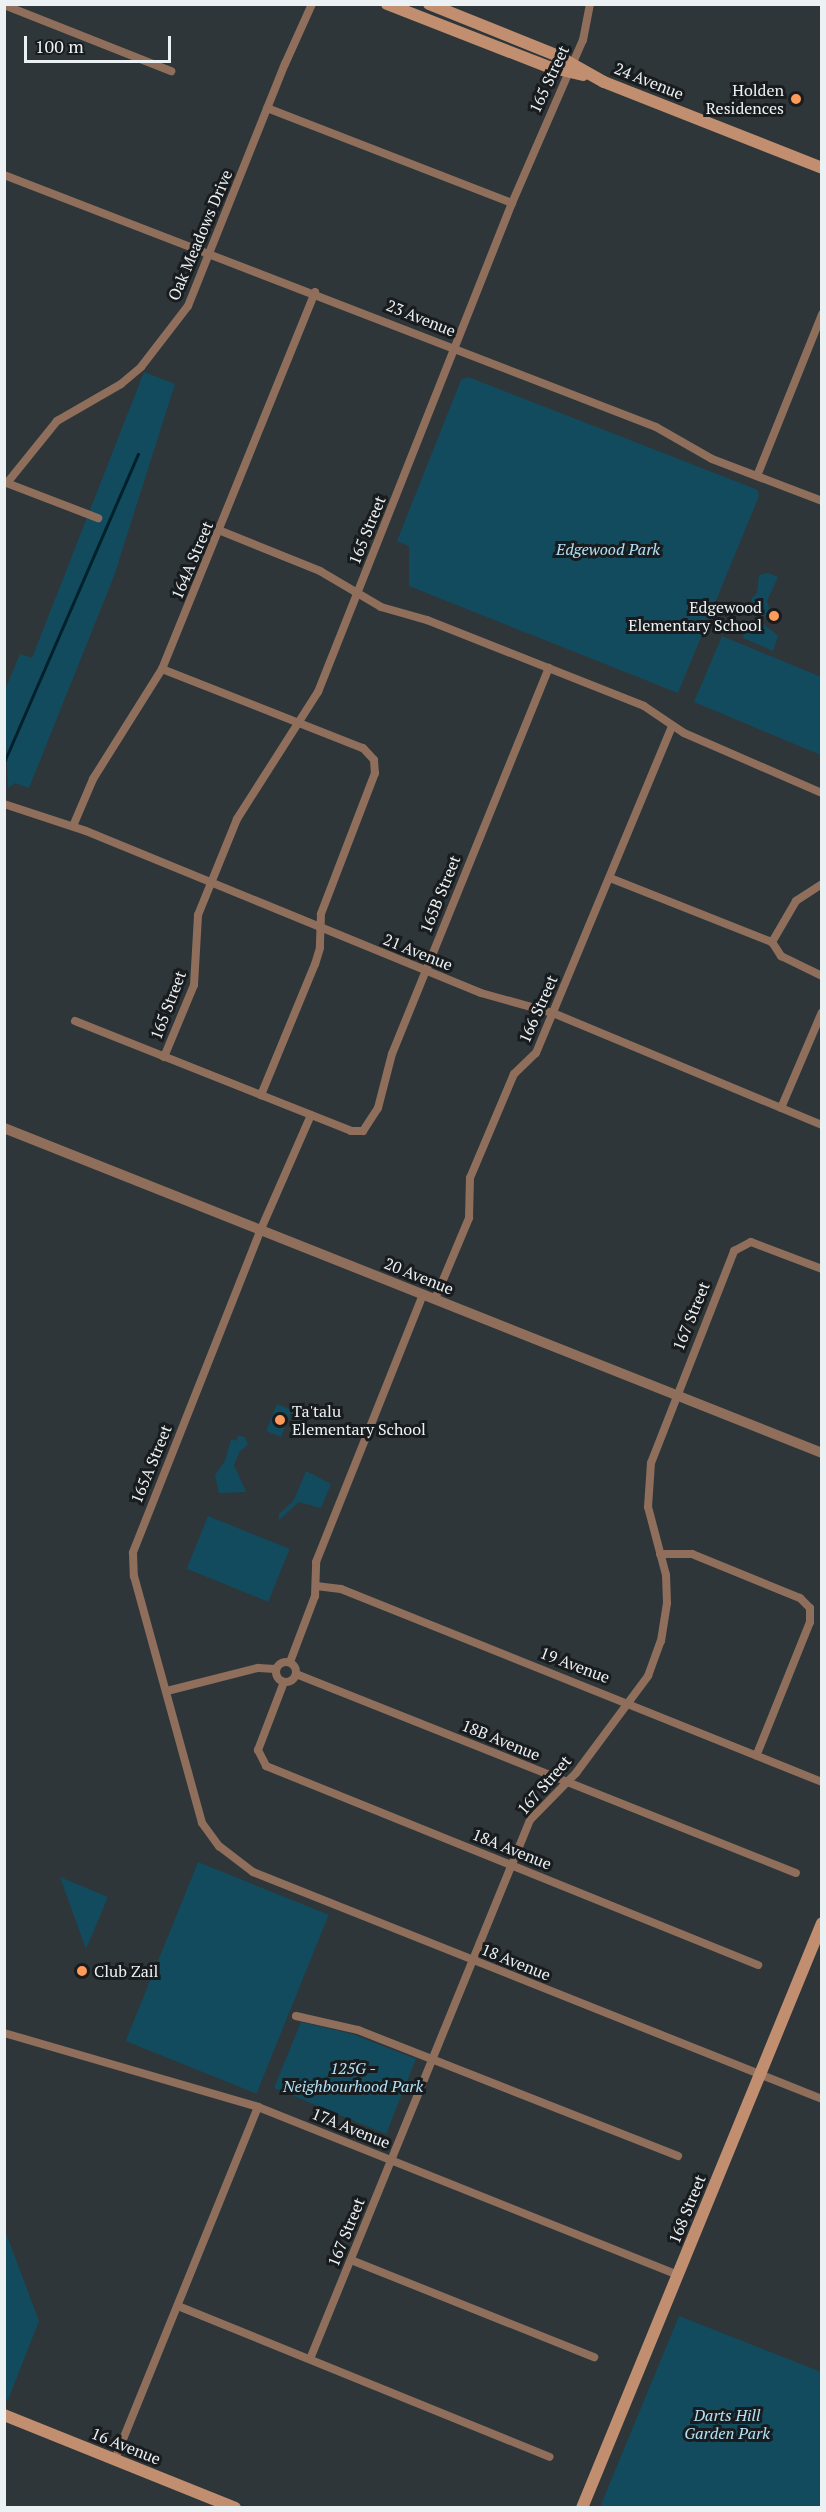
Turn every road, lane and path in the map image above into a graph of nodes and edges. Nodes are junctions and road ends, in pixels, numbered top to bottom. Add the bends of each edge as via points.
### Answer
1 (312, 4) edge
2 (387, 4) edge
3 (429, 4) edge
4 (590, 4) edge
5 (4, 5) edge
6 (570, 68) junction
7 (171, 71) dead end
8 (267, 108) junction
9 (822, 168) edge
10 (4, 175) edge
11 (512, 203) junction
12 (212, 254) junction
13 (315, 292) junction
14 (822, 314) edge
15 (456, 349) junction
16 (757, 476) junction
17 (6, 482) edge
18 (822, 501) edge
19 (98, 518) dead end
20 (221, 531) junction
21 (357, 596) junction
22 (549, 668) junction
23 (162, 669) junction
24 (298, 723) junction
25 (672, 727) junction
26 (822, 794) edge
27 (4, 804) edge
28 (73, 826) junction
29 (610, 878) junction
30 (210, 884) junction
31 (822, 884) edge
32 (320, 929) junction
33 (772, 942) junction
34 (425, 970) junction
35 (822, 976) edge
36 (822, 1012) edge
37 (553, 1013) junction
38 (75, 1022) dead end
39 (164, 1057) junction
40 (261, 1095) junction
41 (781, 1108) junction
42 (311, 1115) junction
43 (822, 1125) edge
44 (4, 1128) edge
45 (261, 1229) junction
46 (822, 1269) edge
47 (423, 1294) junction
48 (435, 1299) junction
49 (675, 1395) junction
50 (822, 1453) edge
51 (660, 1554) junction
52 (316, 1586) junction
53 (290, 1662) junction
54 (276, 1669) junction
55 (296, 1674) junction
56 (284, 1682) junction
57 (167, 1691) junction
58 (630, 1704) junction
59 (756, 1756) junction
60 (566, 1782) junction
61 (822, 1782) edge
62 (209, 1835) joint
63 (511, 1865) junction
64 (796, 1874) dead end
65 (822, 1923) edge
66 (473, 1961) junction
67 (758, 1965) dead end
68 (296, 2016) dead end
69 (4, 2033) edge
70 (433, 2059) junction
71 (760, 2075) junction
72 (822, 2099) edge
73 (258, 2107) junction
74 (678, 2156) dead end
75 (392, 2161) junction
76 (351, 2260) junction
77 (677, 2275) junction
78 (178, 2306) junction
79 (594, 2357) dead end
80 (310, 2359) junction
81 (4, 2415) edge
82 (550, 2457) dead end
83 (115, 2459) junction
84 (235, 2508) edge
85 (582, 2508) edge

1 - 8 street, Oak Meadows Drive
2 - 6 main road, 24 Avenue
3 - 6 main road, 24 Avenue
4 - 6 street, 165 Street via 585,36
5 - 7 street
6 - 9 main road, 24 Avenue
6 - 11 street, 165 Street
8 - 11 street
8 - 12 street, Oak Meadows Drive
10 - 12 street, 23 Avenue
11 - 15 street, 165 Street
12 - 13 street, 23 Avenue
12 - 17 street, Oak Meadows Drive via 188,306 154,355 121,384 57,421
13 - 15 street, 23 Avenue
13 - 20 street, 164A Street
14 - 16 street
15 - 16 street, 23 Avenue via 670,433 712,459
15 - 21 street, 165 Street
16 - 18 street, 23 Avenue
17 - 19 street
20 - 21 street via 320,571
20 - 23 street, 164A Street
21 - 22 street
21 - 24 street, 165 Street via 318,692
22 - 25 street via 644,706
22 - 34 street, 165B Street
23 - 24 street
23 - 28 street, 164A Street via 93,779
24 - 30 street, 165 Street via 241,812
24 - 32 street via 363,748 374,760 375,773 328,889
25 - 26 street
25 - 29 street, 166 Street
27 - 28 street, 21 Avenue
28 - 30 street, 21 Avenue
29 - 33 street
29 - 37 street, 166 Street
30 - 32 street, 21 Avenue
30 - 39 street, 165 Street via 198,915 194,985
31 - 33 street via 796,901
32 - 34 street, 21 Avenue
32 - 40 street via 315,964
33 - 35 street via 781,956
34 - 37 street, 21 Avenue via 508,1002
34 - 42 street, 165B Street via 392,1054 378,1108 363,1131 351,1131
36 - 41 street
37 - 41 street, 21 Avenue
37 - 48 street, 166 Street via 536,1053 514,1074 470,1178 469,1218
38 - 39 street
39 - 40 street
40 - 42 street
41 - 43 street, 21 Avenue
42 - 45 street, 165A Street
44 - 45 street, 20 Avenue
45 - 47 street, 20 Avenue
45 - 57 street, 165A Street via 133,1553 134,1576
46 - 49 street, 167 Street via 751,1242 734,1251
47 - 48 street, 20 Avenue
47 - 52 street via 316,1562
48 - 49 street, 20 Avenue
49 - 50 street, 20 Avenue
49 - 51 street, 167 Street via 648,1480 650,1522
51 - 58 street, 167 Street via 667,1587 666,1624 648,1676
51 - 59 street via 692,1554 800,1598 810,1608 810,1622
52 - 53 street
52 - 58 street, 19 Avenue via 341,1589
53 - 54 street via 283,1662
53 - 55 street
54 - 56 street via 277,1677
54 - 57 street via 258,1668
55 - 56 street
55 - 60 street, 18B Avenue
56 - 63 street, 18A Avenue via 259,1746 259,1756 266,1766
57 - 62 street, 165A Street via 199,1813
58 - 59 street, 19 Avenue
58 - 60 street, 167 Street
59 - 61 street, 19 Avenue
60 - 63 street, 167 Street via 530,1820
60 - 64 street, 18B Avenue
62 - 66 street, 18 Avenue via 230,1857 253,1872
63 - 66 street, 167 Street
63 - 67 street, 18A Avenue
65 - 71 main road, 168 Street
66 - 70 street, 167 Street
66 - 71 street, 18 Avenue
68 - 70 street via 358,2030
69 - 73 street, 17A Avenue
70 - 74 street
70 - 75 street, 167 Street
71 - 72 street, 18 Avenue
71 - 77 main road, 168 Street
73 - 75 street, 17A Avenue
73 - 78 street
75 - 76 street, 167 Street
75 - 77 street, 17A Avenue
76 - 79 street
76 - 80 street, 167 Street
77 - 85 main road, 168 Street
78 - 80 street
78 - 83 street
80 - 82 street
81 - 83 main road, 16 Avenue
83 - 84 main road, 16 Avenue

